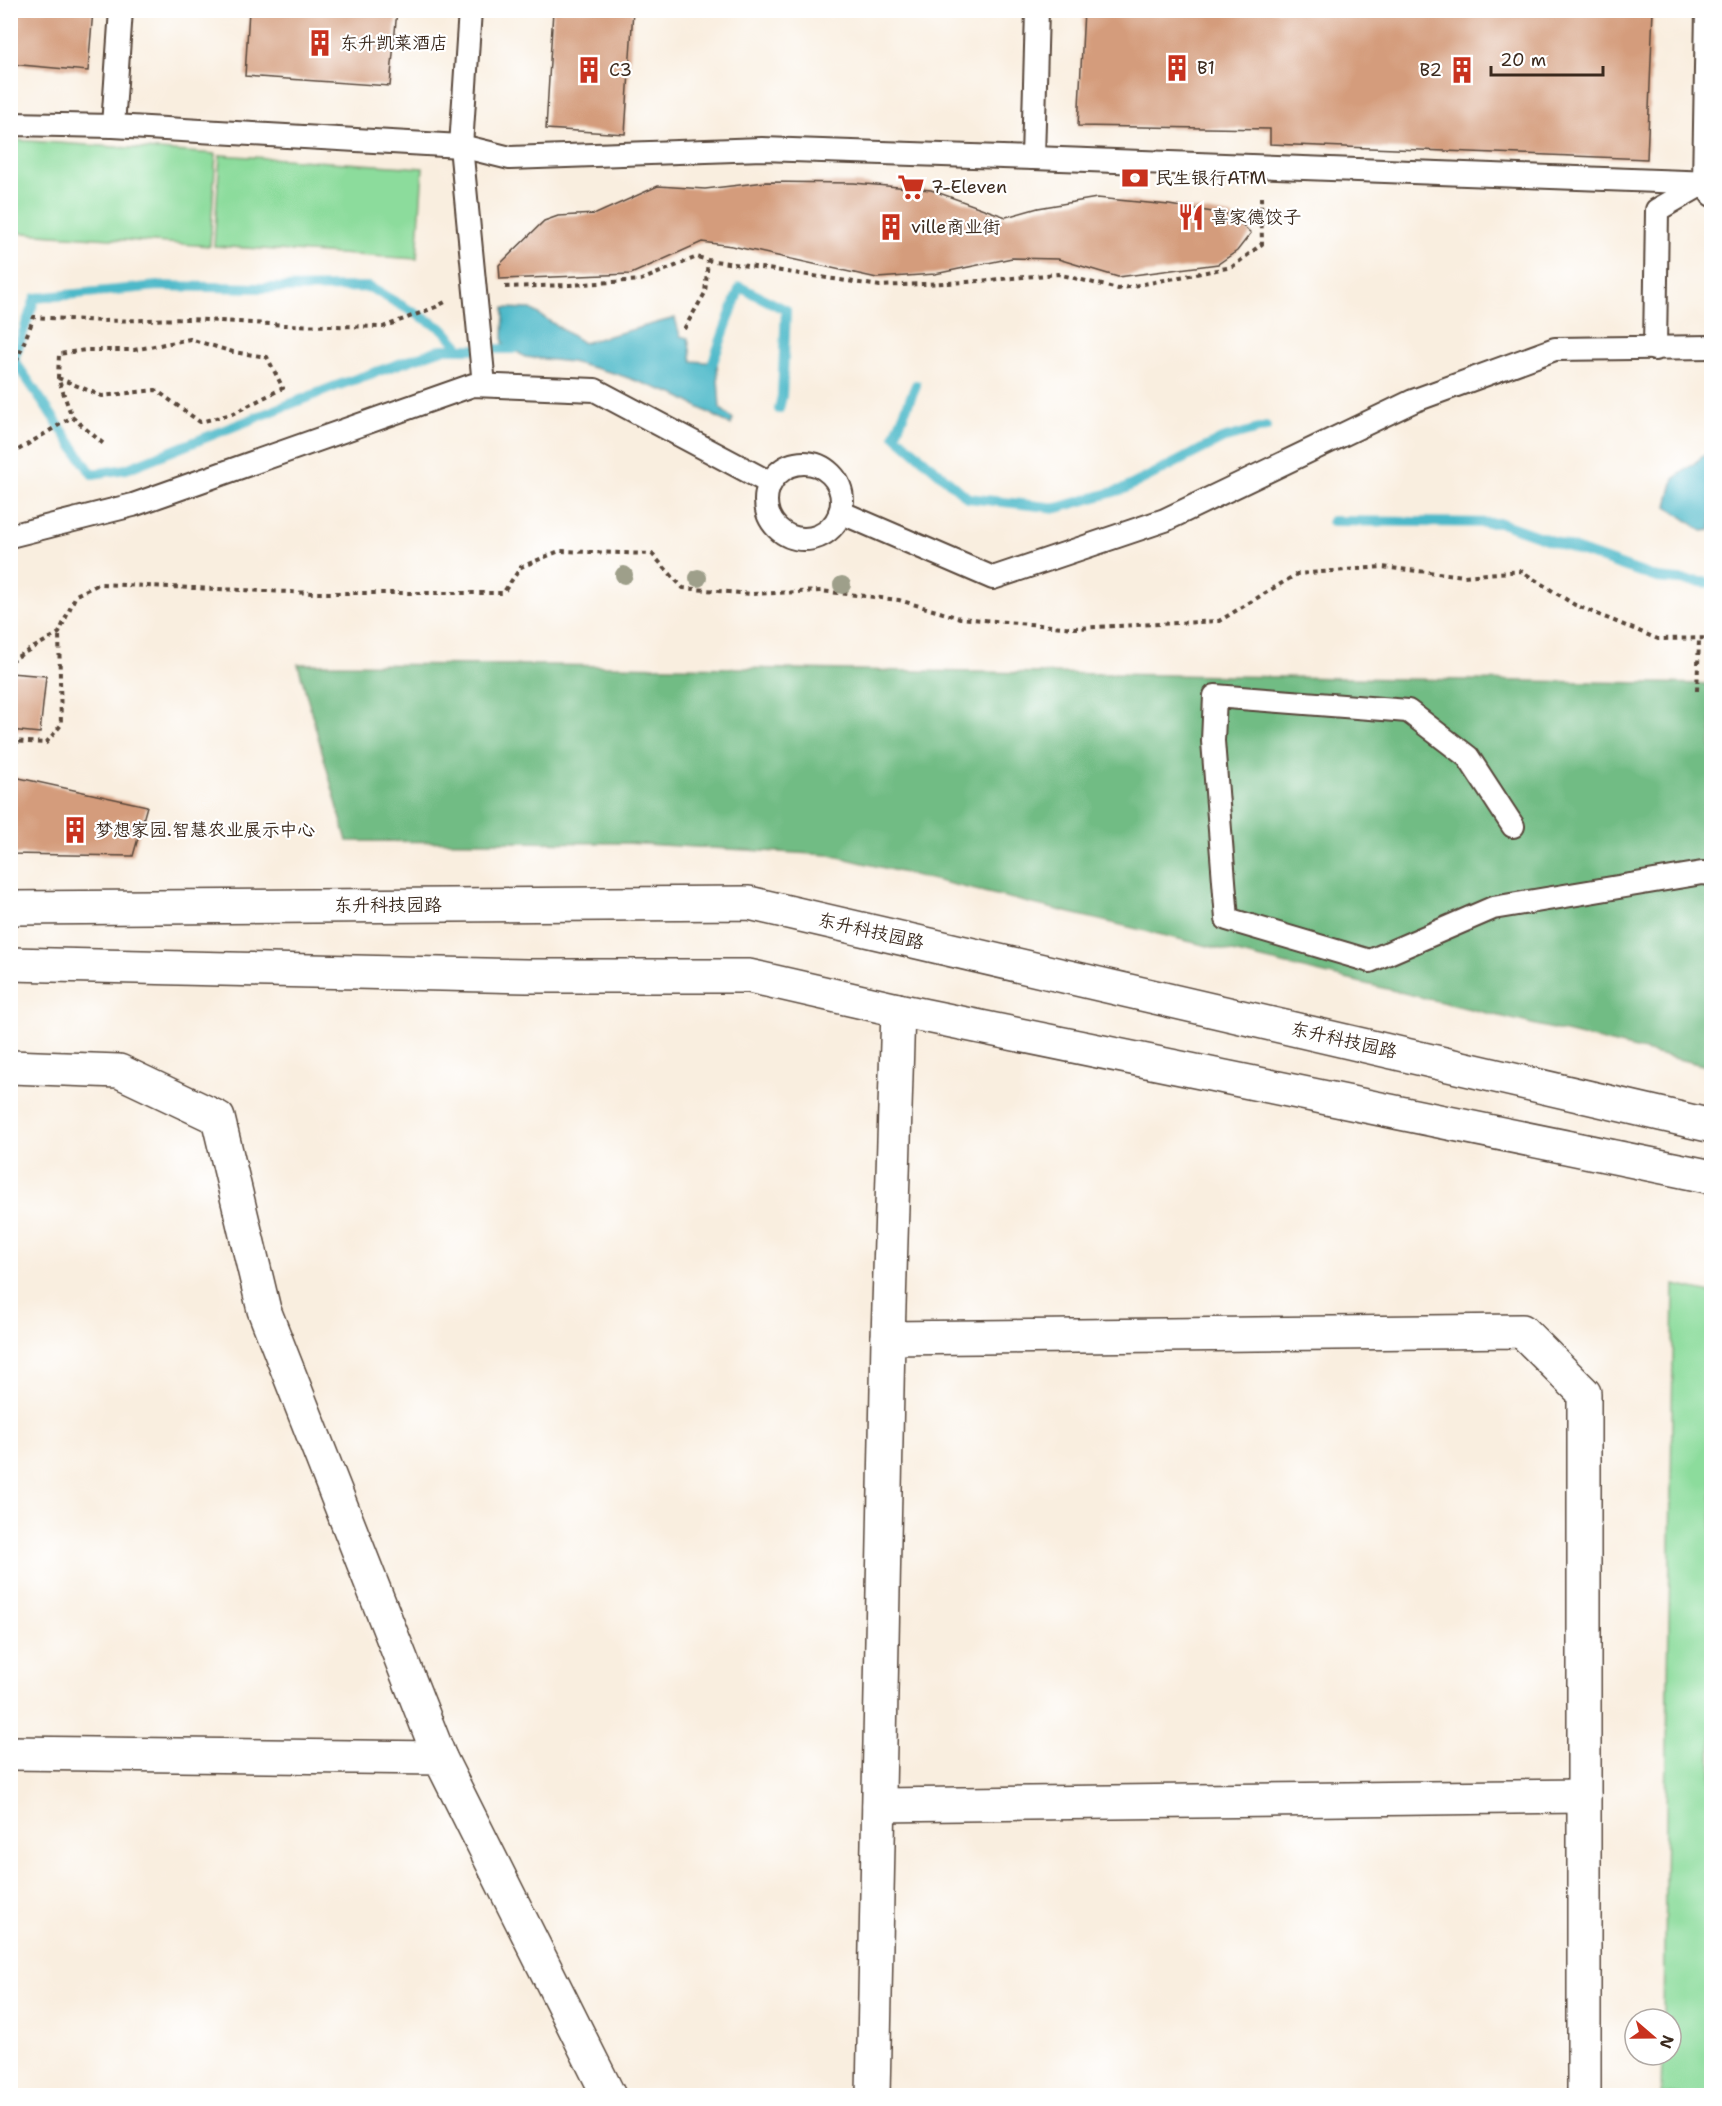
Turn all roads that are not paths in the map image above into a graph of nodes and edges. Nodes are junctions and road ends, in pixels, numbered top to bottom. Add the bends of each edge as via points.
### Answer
1 (121, 10) edge
2 (470, 10) edge
3 (1037, 10) edge
4 (1707, 10) edge
5 (10, 124) edge
6 (113, 126) junction
7 (461, 146) junction
8 (1033, 158) junction
9 (1709, 187) edge
10 (1712, 347) edge
11 (1655, 349) junction
12 (484, 380) junction
13 (770, 483) junction
14 (840, 512) junction
15 (10, 536) edge
16 (1513, 826) dead end
17 (1712, 873) edge
18 (10, 908) edge
19 (10, 964) edge
20 (898, 1010) junction
21 (10, 1067) edge
22 (1712, 1126) edge
23 (1712, 1177) edge
24 (888, 1338) junction
25 (10, 1753) edge
26 (440, 1758) junction
27 (1584, 1797) junction
28 (879, 1804) junction
29 (609, 2096) edge
30 (873, 2096) edge
31 (1584, 2096) edge

1 - 6 lane
2 - 7 lane
3 - 8 lane
4 - 9 lane
5 - 6 lane
6 - 7 lane
7 - 8 lane via 510,159 762,149
7 - 12 lane
8 - 9 lane
9 - 11 lane via 1656,210
10 - 11 lane
11 - 14 lane via 1555,350 1413,401 1165,520 993,578
12 - 13 lane via 595,390
12 - 15 lane via 133,505
13 - 14 lane via 787,467 813,464 825,469 838,485 842,498
13 - 14 lane via 766,509 771,522 786,536 812,539 824,533
16 - 17 lane via 1468,757 1408,711 1215,696 1213,741 1227,919 1370,961 1493,908
18 - 22 street, 东升科技园路 via 749,903
19 - 20 street via 515,976 749,975
20 - 23 street
20 - 24 street
21 - 26 street via 119,1071 218,1118 264,1310
24 - 27 street via 1522,1331 1584,1393
24 - 28 street
25 - 26 street
26 - 29 street
27 - 28 street
27 - 31 street
28 - 30 street

